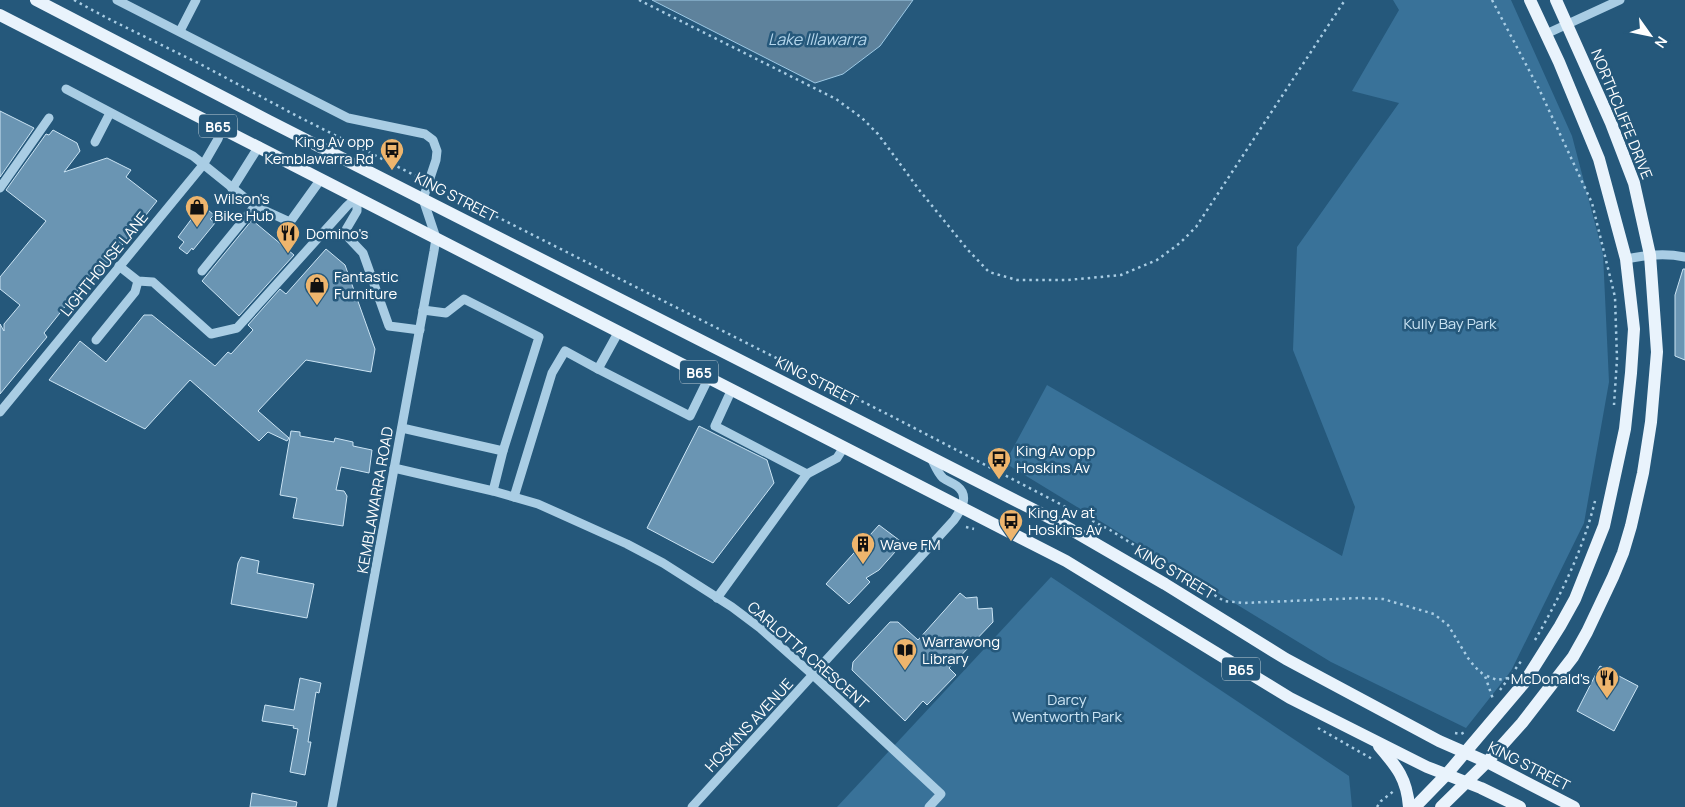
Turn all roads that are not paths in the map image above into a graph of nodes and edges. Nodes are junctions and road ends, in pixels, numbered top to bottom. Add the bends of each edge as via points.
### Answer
1 (117, 0) edge
2 (196, 0) edge
3 (1530, 0) edge
4 (1556, 0) edge
5 (1620, 0) edge
6 (42, 1) edge
7 (0, 14) edge
8 (1567, 25) junction
9 (180, 31) junction
10 (1546, 34) junction
11 (66, 89) dead end
12 (110, 113) junction
13 (49, 118) dead end
14 (222, 128) junction
15 (96, 142) dead end
16 (259, 146) junction
17 (203, 165) junction
18 (321, 178) junction
19 (0, 188) edge
20 (232, 189) junction
21 (357, 198) junction
22 (423, 199) junction
23 (255, 206) junction
24 (436, 238) junction
25 (1650, 255) junction
26 (1685, 257) edge
27 (1626, 259) junction
28 (119, 266) junction
29 (202, 271) dead end
30 (138, 281) junction
31 (423, 310) junction
32 (420, 330) junction
33 (619, 331) junction
34 (96, 340) dead end
35 (598, 368) junction
36 (709, 377) junction
37 (732, 390) junction
38 (0, 412) edge
39 (402, 428) junction
40 (844, 447) junction
41 (504, 451) junction
42 (931, 458) junction
43 (394, 468) junction
44 (807, 474) junction
45 (493, 491) junction
46 (514, 497) junction
47 (962, 507) junction
48 (717, 598) junction
49 (813, 675) junction
50 (1377, 743) junction
51 (1466, 752) junction
52 (1488, 762) junction
53 (1446, 775) junction
54 (1467, 782) junction
55 (332, 807) edge
56 (692, 807) edge
57 (929, 807) edge
58 (1409, 807) edge
59 (1415, 807) edge
60 (1441, 807) edge
61 (1520, 807) edge
62 (1574, 807) edge

1 - 9 street
2 - 9 street
3 - 10 main road
4 - 8 main road, NORTHCLIFFE DRIVE
5 - 8 street
6 - 22 main road, KING STREET / B65
7 - 14 main road, B65
8 - 10 street
8 - 25 main road, NORTHCLIFFE DRIVE via 1634,183
9 - 22 street via 348,118 425,134 433,140 437,152
10 - 27 main road via 1599,159
11 - 12 street
12 - 15 street
12 - 17 street via 193,156
13 - 19 street
14 - 16 main road, B65
14 - 17 street, LIGHTHOUSE LANE
16 - 18 main road, B65
16 - 20 street
17 - 20 street
17 - 28 street, LIGHTHOUSE LANE
18 - 21 main road, B65
18 - 23 street via 290,222
20 - 23 street
21 - 24 main road, B65
21 - 30 street via 237,328 211,334 154,282
21 - 32 street via 357,211 344,233 363,253 390,326
22 - 24 street, KEMBLAWARRA ROAD
22 - 42 main road, KING STREET / B65
23 - 29 street
24 - 31 street, KEMBLAWARRA ROAD
24 - 33 main road, B65
25 - 26 street
25 - 27 street
25 - 52 main road, NORTHCLIFFE DRIVE via 1657,352 1652,422 1623,553 1602,603 1573,657
27 - 51 main road via 1634,328 1631,373 1625,429 1604,526 1575,599 1544,652 1524,683
28 - 30 street
28 - 38 street, LIGHTHOUSE LANE
30 - 34 street via 135,292
31 - 32 street, KEMBLAWARRA ROAD
31 - 41 street via 446,313 464,299 539,337
32 - 39 street, KEMBLAWARRA ROAD
33 - 35 street
33 - 36 main road, B65
35 - 36 street via 690,416
35 - 46 street via 565,351 552,373
36 - 37 main road, B65
37 - 40 main road, B65
37 - 44 street via 715,426
39 - 41 street
39 - 43 street, KEMBLAWARRA ROAD
40 - 44 street via 836,458
40 - 47 main road, B65
41 - 45 street
42 - 47 street via 937,471 959,487 963,494
42 - 51 main road, KING STREET / B65 via 1091,540 1286,659 1439,741
43 - 45 street, CARLOTTA CRESCENT
43 - 55 street, KEMBLAWARRA ROAD
44 - 48 street
45 - 46 street, CARLOTTA CRESCENT
46 - 48 street, CARLOTTA CRESCENT via 549,508 627,544
47 - 49 street, HOSKINS AVENUE via 954,520
47 - 50 main road, B65 via 1091,575 1252,676
48 - 49 street, CARLOTTA CRESCENT via 760,628
49 - 56 street, HOSKINS AVENUE
49 - 57 street, CARLOTTA CRESCENT via 941,794
50 - 53 main road, B65
50 - 58 main road via 1402,775
51 - 52 main road, KING STREET / B65
51 - 53 main road
52 - 54 main road, NORTHCLIFFE DRIVE
52 - 62 main road, KING STREET / B65
53 - 54 main road, B65
53 - 59 main road
54 - 60 main road, NORTHCLIFFE DRIVE
54 - 61 main road, B65

